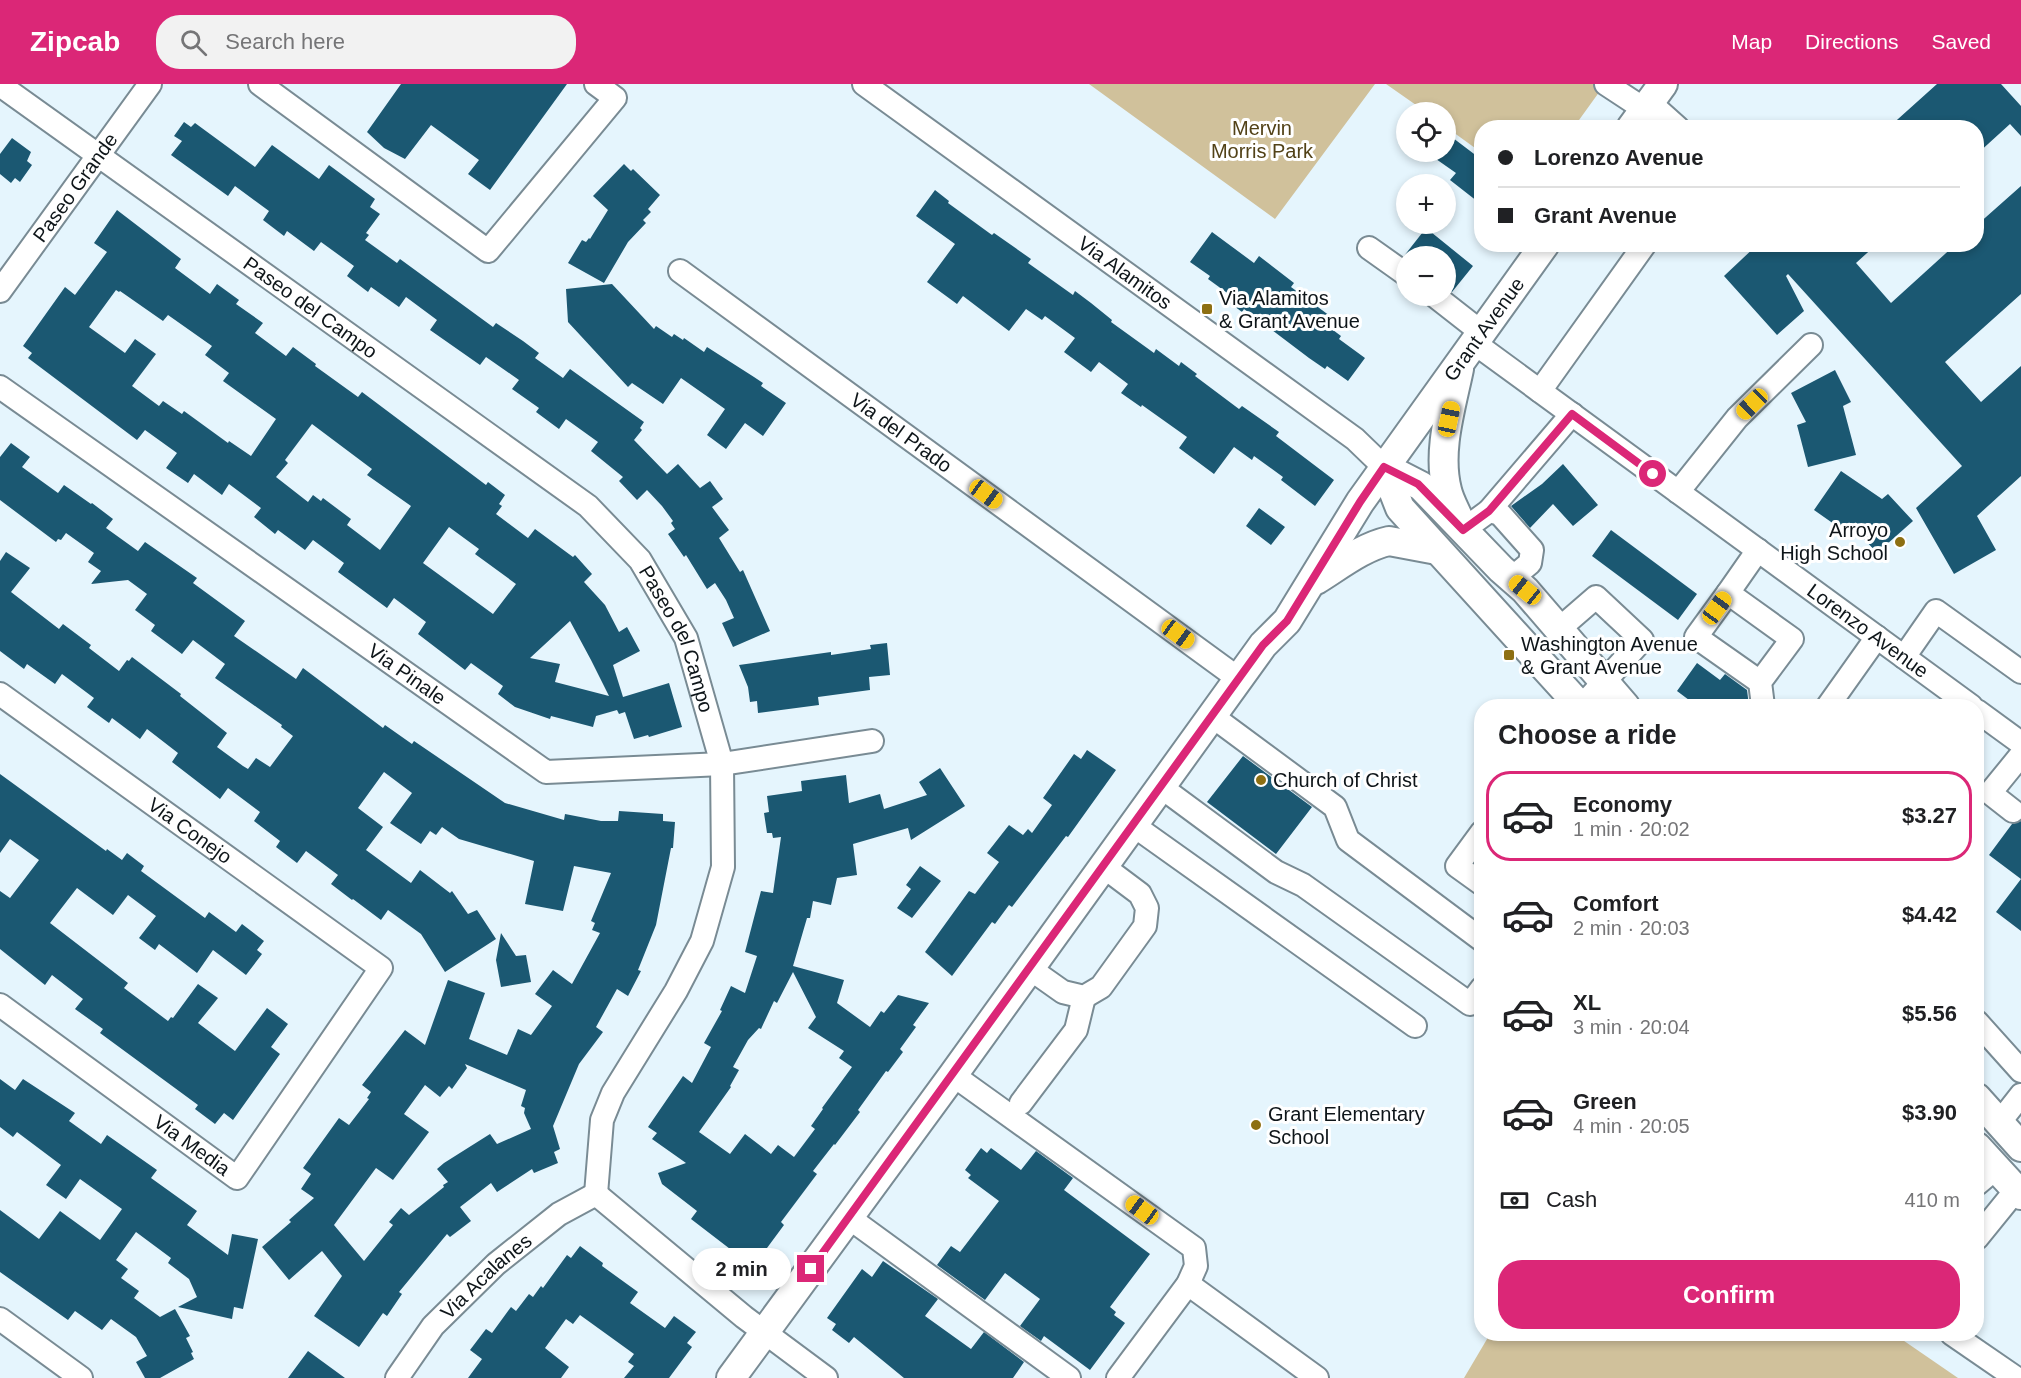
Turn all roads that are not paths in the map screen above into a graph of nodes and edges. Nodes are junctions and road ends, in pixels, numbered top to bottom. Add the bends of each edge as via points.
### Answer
1 (150, 84) edge
2 (260, 84) edge
3 (596, 84) edge
4 (864, 84) edge
5 (1606, 84) edge
6 (0, 85) edge
7 (1647, 106) edge
8 (1667, 120) edge
9 (98, 156) junction
10 (1369, 248) dead end
11 (1539, 252) edge
12 (1639, 252) edge
13 (1396, 268) edge
14 (680, 271) dead end
15 (0, 291) edge
16 (1443, 306) edge
17 (1472, 344) junction
18 (1811, 345) dead end
19 (0, 387) edge
20 (1540, 391) junction
21 (1572, 414) junction
22 (1384, 467) junction
23 (1678, 492) junction
24 (1489, 511) junction
25 (1463, 530) junction
26 (1437, 550) junction
27 (1758, 550) junction
28 (1511, 579) junction
29 (1311, 582) junction
30 (1728, 593) junction
31 (1559, 629) junction
32 (1877, 637) junction
33 (1904, 657) junction
34 (2021, 672) edge
35 (1239, 679) junction
36 (1605, 682) junction
37 (1760, 682) junction
38 (0, 694) edge
39 (1575, 699) edge
40 (1588, 699) edge
41 (1619, 699) edge
42 (1762, 699) edge
43 (1833, 699) edge
44 (1961, 699) edge
45 (1212, 716) junction
46 (1984, 716) edge
47 (872, 741) dead end
48 (2021, 743) edge
49 (2021, 755) edge
50 (722, 764) junction
51 (1161, 787) junction
52 (2013, 811) dead end
53 (1133, 825) junction
54 (1474, 843) edge
55 (1104, 867) junction
56 (1474, 878) edge
57 (1474, 934) edge
58 (381, 968) joint
59 (1029, 968) junction
60 (1084, 997) junction
61 (1474, 999) edge
62 (0, 1005) edge
63 (1415, 1026) dead end
64 (1984, 1030) edge
65 (2021, 1071) edge
66 (953, 1075) junction
67 (2021, 1095) edge
68 (1021, 1102) dead end
69 (1984, 1106) edge
70 (1999, 1123) junction
71 (2021, 1147) edge
72 (1986, 1176) edge
73 (2018, 1193) edge
74 (597, 1194) junction
75 (848, 1217) junction
76 (1984, 1230) edge
77 (1188, 1284) junction
78 (0, 1319) edge
79 (764, 1332) junction
80 (1962, 1341) edge
81 (81, 1378) edge
82 (397, 1378) edge
83 (730, 1378) edge
84 (826, 1378) edge
85 (1070, 1378) edge
86 (1118, 1378) edge
87 (1317, 1378) edge
88 (2016, 1378) edge

1 - 9 street, Paseo Grande
2 - 3 street via 488,251 615,98
4 - 22 street, Via Alamitos via 1355,439
5 - 7 street
6 - 9 street, Paseo del Campo
7 - 8 street
9 - 15 street, Paseo Grande
9 - 50 street, Paseo del Campo via 588,506 640,560 686,638
10 - 13 street
11 - 17 main road, Grant Avenue
12 - 20 street
14 - 35 street, Via del Prado
16 - 17 street, Lorenzo Avenue
17 - 20 street, Lorenzo Avenue
17 - 22 main road, Grant Avenue
17 - 25 main road via 1445,438 1443,466 1448,493
18 - 23 street via 1737,418
19 - 50 street, Via Pinale via 546,772
20 - 21 street, Lorenzo Avenue
21 - 23 street, Lorenzo Avenue
21 - 24 street
22 - 25 main road via 1418,484
22 - 26 main road via 1400,508
22 - 29 main road, Grant Avenue
23 - 27 street, Lorenzo Avenue
24 - 25 street
24 - 28 street via 1500,514 1532,550 1530,563
25 - 28 main road
26 - 29 main road via 1383,542
26 - 39 main road
27 - 30 street
27 - 32 street, Lorenzo Avenue
28 - 31 main road
29 - 35 main road, Grant Avenue via 1287,621 1263,645
30 - 37 street via 1792,639
30 - 37 street via 1696,637
31 - 36 main road
31 - 36 street via 1596,597 1642,640
32 - 33 street, Lorenzo Avenue
32 - 43 street
33 - 34 street via 1936,611
33 - 44 street, Lorenzo Avenue
35 - 45 main road, Grant Avenue
36 - 40 street
36 - 41 main road
37 - 42 street
38 - 58 street, Via Conejo
45 - 51 main road, Grant Avenue
45 - 57 street via 1335,807 1348,840
46 - 48 street
47 - 50 street, Via Pinale
49 - 52 street via 1990,793
50 - 74 street, Paseo del Campo via 723,867 702,941 676,992 613,1093 602,1120
51 - 53 main road, Grant Avenue
51 - 61 street via 1276,872 1304,885 1470,1004
53 - 55 main road, Grant Avenue
53 - 63 street
54 - 56 street via 1457,866
55 - 59 main road, Grant Avenue
55 - 60 street via 1140,894 1147,908 1145,926 1101,987
58 - 62 street, Via Media via 237,1178
59 - 60 street via 1063,992
59 - 66 main road, Grant Avenue
60 - 68 street via 1076,1030
64 - 65 street
66 - 75 main road, Grant Avenue
66 - 77 street via 1194,1248 1197,1266
67 - 70 street
69 - 70 main road
70 - 71 main road
72 - 73 main road
73 - 76 street
74 - 79 street
74 - 82 street, Via Acalanes via 559,1214 496,1264 433,1326
75 - 79 main road, Grant Avenue
75 - 85 street
77 - 86 street
77 - 87 street
78 - 81 street
79 - 83 main road, Grant Avenue
79 - 84 street
80 - 88 street

